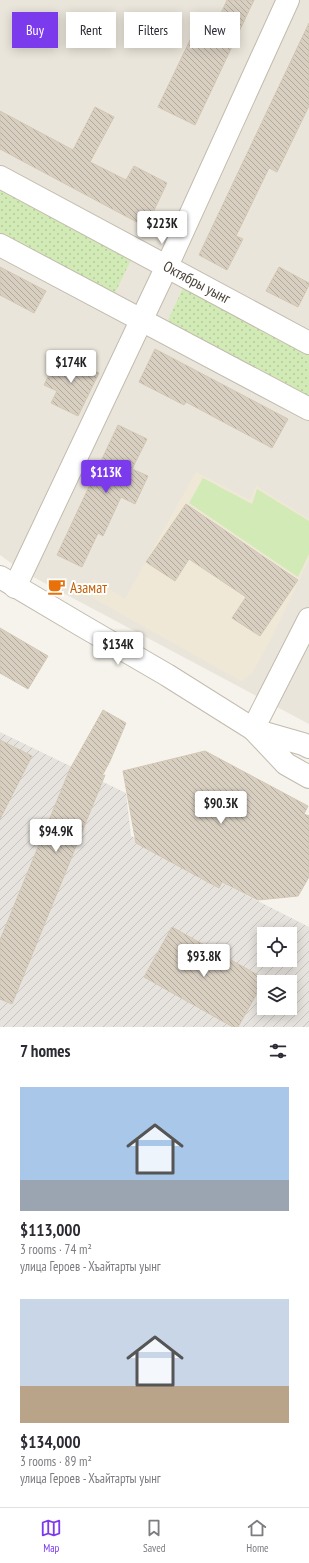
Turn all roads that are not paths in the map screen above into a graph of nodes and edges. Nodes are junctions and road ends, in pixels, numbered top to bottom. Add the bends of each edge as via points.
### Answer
1 (288, 0) edge
2 (0, 177) edge
3 (0, 245) edge
4 (167, 266) junction
5 (141, 319) junction
6 (309, 342) edge
7 (309, 409) edge
8 (8, 582) edge
9 (309, 619) edge
10 (253, 729) junction
11 (309, 747) edge
12 (309, 777) edge

1 - 4 street
2 - 4 street, Октябры уынг
3 - 5 street
4 - 5 street
4 - 6 street, Октябры уынг
5 - 7 street
5 - 8 street
8 - 10 street via 167,675
9 - 10 street
10 - 11 street
10 - 12 street via 286,764

